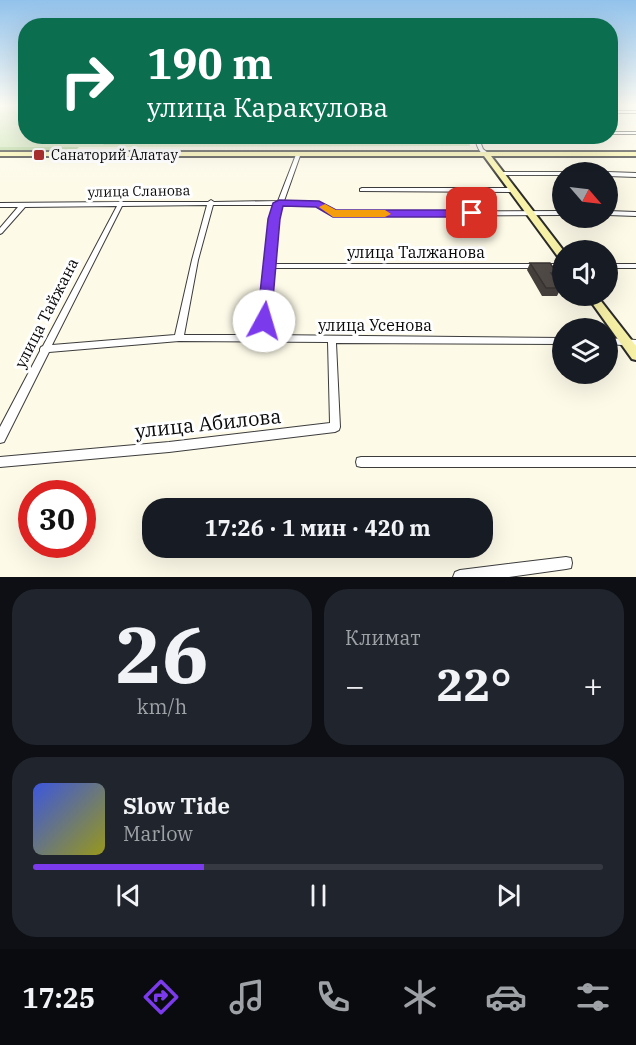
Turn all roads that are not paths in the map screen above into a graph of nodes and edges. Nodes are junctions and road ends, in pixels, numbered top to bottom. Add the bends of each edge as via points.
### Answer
1 (618, 133) edge
2 (636, 133) edge
3 (478, 144) edge
4 (299, 153) junction
5 (0, 154) edge
6 (440, 154) junction
7 (486, 154) junction
8 (636, 154) edge
9 (502, 174) junction
10 (552, 174) edge
11 (618, 174) edge
12 (636, 175) edge
13 (362, 190) dead end
14 (514, 190) junction
15 (211, 202) junction
16 (121, 203) junction
17 (279, 203) junction
18 (0, 205) edge
19 (23, 205) junction
20 (530, 213) junction
21 (552, 213) edge
22 (618, 213) edge
23 (636, 213) edge
24 (0, 232) edge
25 (552, 243) edge
26 (269, 266) junction
27 (552, 266) edge
28 (618, 266) edge
29 (636, 266) edge
30 (601, 306) edge
31 (179, 338) junction
32 (262, 339) junction
33 (332, 340) junction
34 (552, 341) edge
35 (632, 343) edge
36 (44, 349) junction
37 (636, 355) edge
38 (0, 438) edge
39 (0, 462) edge
40 (361, 462) dead end
41 (636, 462) edge
42 (566, 563) dead end
43 (460, 577) edge

1 - 2 street
3 - 7 street
4 - 5 main road
4 - 6 main road
4 - 17 street
6 - 7 main road
6 - 9 main road via 485,160
7 - 8 main road
7 - 9 main road
9 - 10 street
9 - 14 main road
11 - 12 street
13 - 14 street
14 - 20 main road
15 - 16 street, улица Сланова
15 - 17 street, улица Сланова
15 - 31 street
16 - 19 street, улица Сланова
16 - 36 street, улица Тайжана
17 - 20 street, улица Сланова via 319,204 333,214
17 - 26 street
18 - 19 street, улица Сланова
19 - 24 street
20 - 21 street, улица Сланова
20 - 25 main road
22 - 23 street
26 - 27 street, улица Талжанова
26 - 32 street
28 - 29 street
30 - 35 main road
31 - 32 street, улица Усенова
31 - 36 street, улица Усенова
32 - 33 street, улица Усенова
33 - 34 street, улица Усенова
33 - 39 street, улица Абилова via 334,427
35 - 37 main road
36 - 38 street, улица Тайжана
40 - 41 street
42 - 43 street

